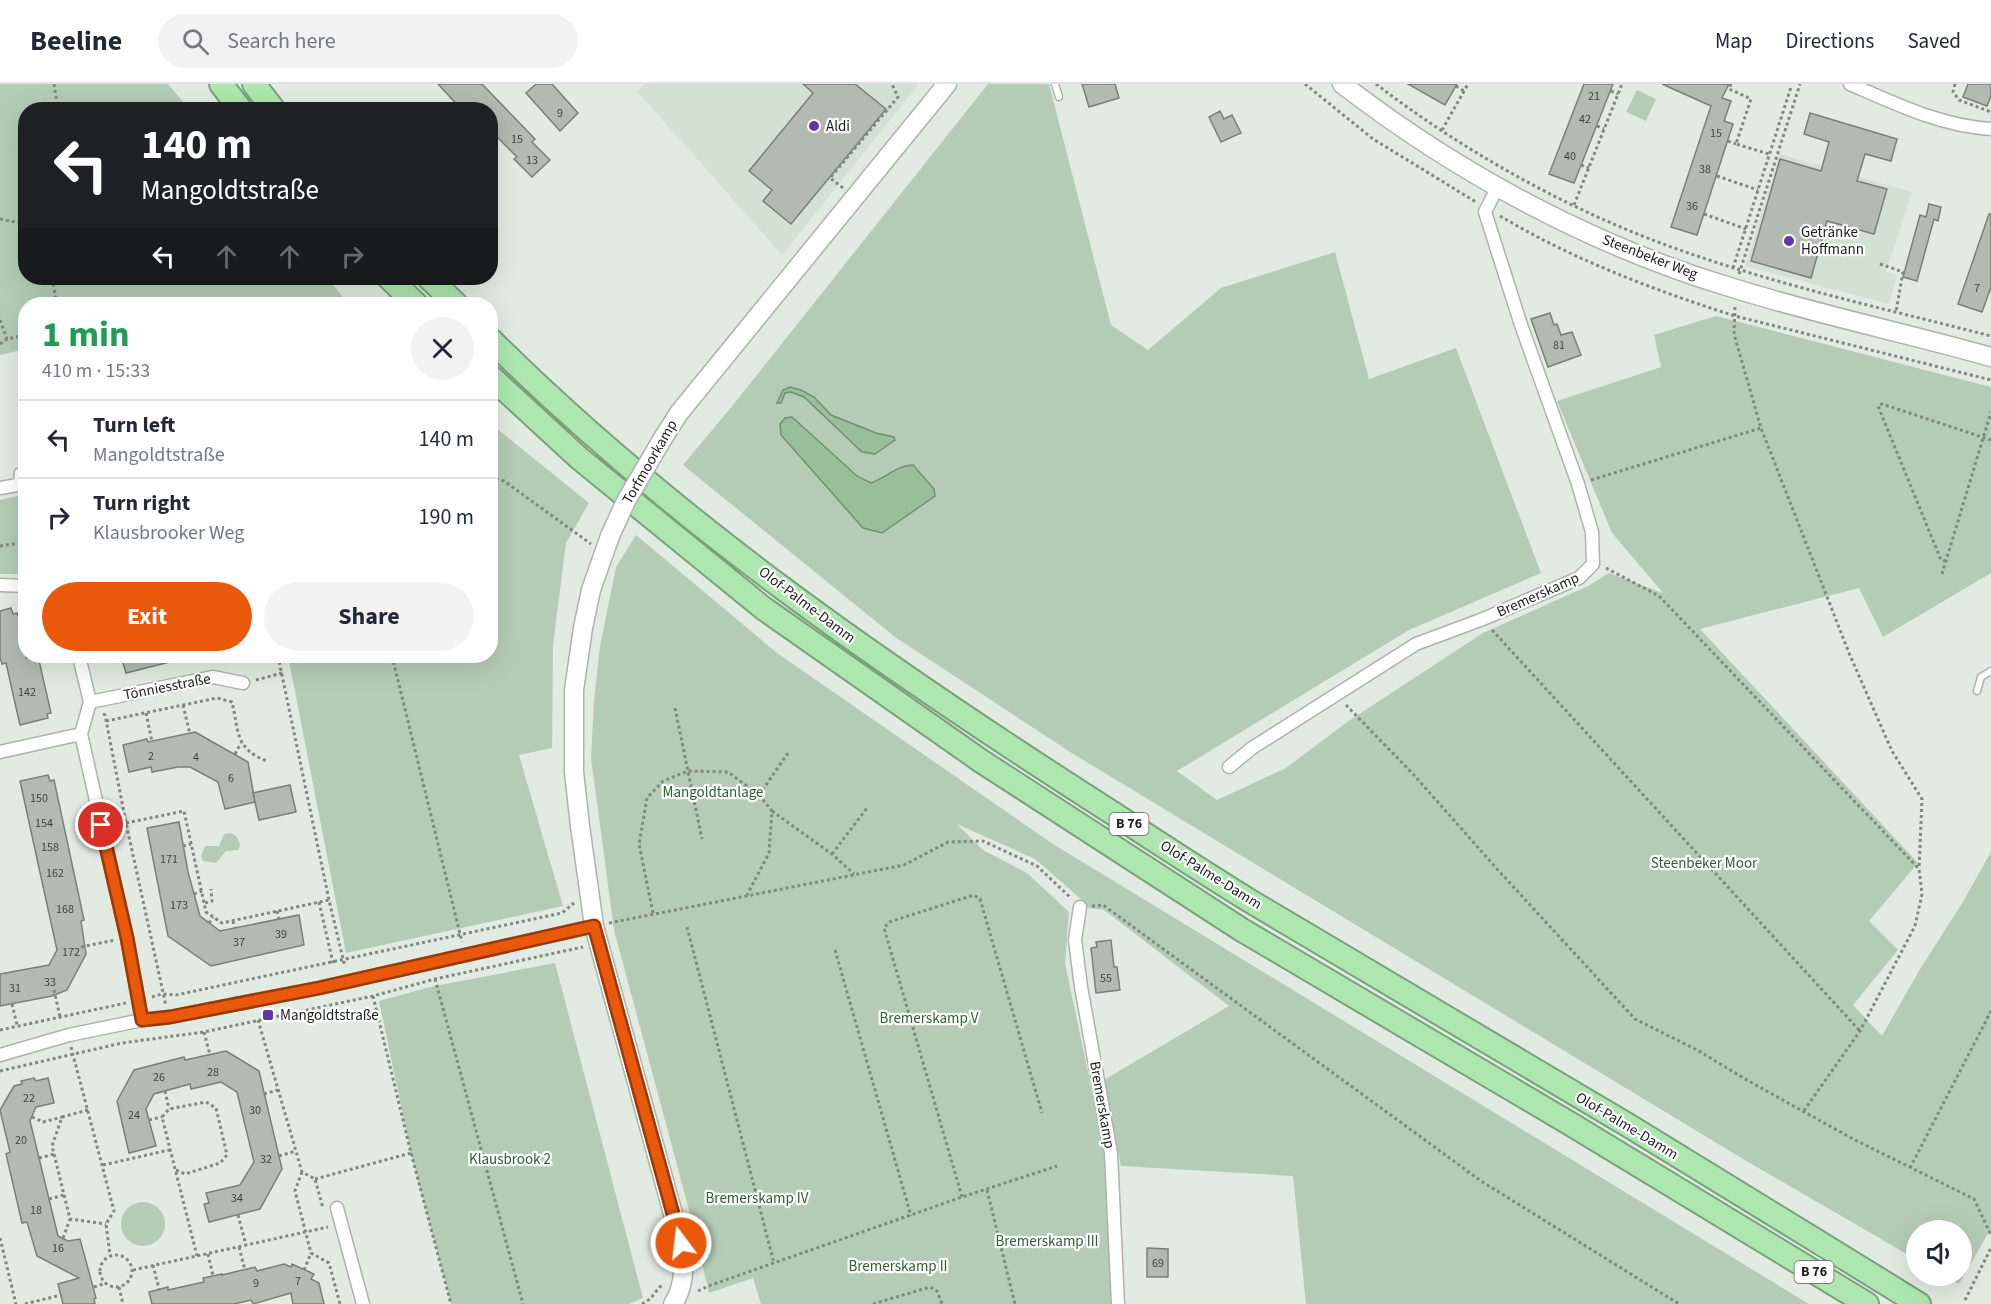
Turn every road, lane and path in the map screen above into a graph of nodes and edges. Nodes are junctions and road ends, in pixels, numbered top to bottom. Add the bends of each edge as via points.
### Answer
1 (54, 84) edge
2 (221, 84) edge
3 (254, 84) edge
4 (891, 84) edge
5 (947, 84) edge
6 (1055, 84) edge
7 (1342, 84) edge
8 (1376, 84) edge
9 (1468, 84) edge
10 (1622, 84) edge
11 (1731, 84) edge
12 (1800, 84) edge
13 (1850, 84) edge
14 (1955, 84) edge
15 (1456, 86) dead end
16 (1791, 87) dead end
17 (1464, 91) junction
18 (1611, 91) dead end
19 (1618, 94) junction
20 (1059, 97) dead end
21 (57, 102) edge
22 (235, 102) edge
23 (268, 102) edge
24 (1991, 112) edge
25 (1597, 126) dead end
26 (1604, 129) junction
27 (1991, 129) edge
28 (1442, 130) junction
29 (1728, 141) dead end
30 (1736, 144) junction
31 (1769, 154) junction
32 (1581, 165) dead end
33 (1589, 168) junction
34 (1717, 176) dead end
35 (1498, 186) junction
36 (1758, 190) junction
37 (846, 191) dead end
38 (1574, 205) junction
39 (1704, 214) dead end
40 (0, 219) edge
41 (18, 222) edge
42 (1746, 229) junction
43 (1880, 264) dead end
44 (1733, 268) junction
45 (1740, 270) junction
46 (396, 285) edge
47 (436, 285) edge
48 (1735, 289) junction
49 (409, 297) edge
50 (449, 297) edge
51 (1896, 312) junction
52 (0, 320) edge
53 (1991, 336) edge
54 (18, 337) edge
55 (7, 339) junction
56 (0, 344) edge
57 (498, 346) edge
58 (1991, 357) edge
59 (498, 383) edge
60 (1991, 412) edge
61 (1761, 428) junction
62 (1984, 438) junction
63 (1991, 440) edge
64 (18, 472) edge
65 (498, 479) edge
66 (1578, 484) junction
67 (17, 485) junction
68 (0, 488) edge
69 (18, 489) edge
70 (18, 543) edge
71 (0, 546) edge
72 (593, 546) dead end
73 (1946, 561) junction
74 (1593, 564) junction
75 (1942, 574) dead end
76 (0, 585) edge
77 (18, 586) edge
78 (1482, 620) junction
79 (81, 663) edge
80 (280, 663) edge
81 (394, 663) edge
82 (1991, 672) edge
83 (282, 673) junction
84 (243, 683) joint
85 (1977, 691) dead end
86 (1337, 695) junction
87 (90, 702) junction
88 (183, 705) junction
89 (675, 708) dead end
90 (146, 713) junction
91 (106, 721) junction
92 (81, 734) junction
93 (190, 734) dead end
94 (152, 742) dead end
95 (241, 743) junction
96 (0, 752) edge
97 (788, 753) dead end
98 (235, 754) dead end
99 (267, 761) dead end
100 (1229, 767) dead end
101 (688, 771) junction
102 (759, 795) junction
103 (867, 808) dead end
104 (772, 811) junction
105 (126, 823) junction
106 (702, 839) dead end
107 (191, 844) junction
108 (183, 846) dead end
109 (832, 854) junction
110 (1919, 869) junction
111 (854, 874) junction
112 (211, 890) dead end
113 (202, 891) junction
114 (194, 894) dead end
115 (747, 895) junction
116 (329, 900) junction
117 (319, 902) junction
118 (575, 902) dead end
119 (204, 903) junction
120 (1080, 907) junction
121 (276, 911) junction
122 (653, 913) junction
123 (213, 917) junction
124 (279, 919) dead end
125 (233, 921) junction
126 (209, 923) dead end
127 (594, 926) junction
128 (687, 927) dead end
129 (235, 928) dead end
130 (460, 936) junction
131 (127, 938) junction
132 (81, 947) dead end
133 (583, 948) dead end
134 (835, 950) dead end
135 (466, 955) junction
136 (344, 960) junction
137 (333, 963) junction
138 (368, 977) junction
139 (435, 979) junction
140 (348, 981) junction
141 (54, 990) dead end
142 (162, 994) junction
143 (373, 996) junction
144 (138, 1001) junction
145 (253, 1001) junction
146 (12, 1004) dead end
147 (1991, 1011) edge
148 (60, 1017) junction
149 (142, 1020) junction
150 (258, 1020) junction
151 (17, 1026) junction
152 (0, 1030) edge
153 (1860, 1031) junction
154 (204, 1032) junction
155 (69, 1035) junction
156 (0, 1055) edge
157 (73, 1055) junction
158 (210, 1055) dead end
159 (0, 1071) edge
160 (278, 1090) junction
161 (165, 1091) dead end
162 (264, 1094) dead end
163 (169, 1109) junction
164 (88, 1110) junction
165 (1803, 1112) junction
166 (1042, 1113) dead end
167 (32, 1117) dead end
168 (62, 1117) junction
169 (162, 1117) junction
170 (149, 1120) dead end
171 (169, 1150) junction
172 (296, 1151) junction
173 (411, 1153) junction
174 (54, 1154) junction
175 (279, 1156) dead end
176 (39, 1158) dead end
177 (103, 1165) junction
178 (1057, 1166) dead end
179 (1910, 1168) junction
180 (176, 1170) junction
181 (302, 1172) junction
182 (315, 1179) junction
183 (987, 1190) junction
184 (64, 1195) junction
185 (962, 1197) junction
186 (50, 1199) dead end
187 (337, 1208) joint
188 (238, 1215) dead end
189 (911, 1216) junction
190 (70, 1219) junction
191 (106, 1224) junction
192 (342, 1224) junction
193 (305, 1232) junction
194 (1991, 1235) edge
195 (0, 1238) edge
196 (63, 1238) dead end
197 (246, 1245) junction
198 (239, 1247) junction
199 (1991, 1248) edge
200 (311, 1253) junction
201 (208, 1254) junction
202 (110, 1255) junction
203 (196, 1256) junction
204 (774, 1263) junction
205 (153, 1265) junction
206 (133, 1270) junction
207 (245, 1270) dead end
208 (304, 1270) dead end
209 (213, 1276) dead end
210 (106, 1283) junction
211 (94, 1287) dead end
212 (119, 1287) junction
213 (159, 1289) dead end
214 (61, 1295) dead end
215 (696, 1297) dead end
216 (1965, 1300) dead end
217 (16, 1304) edge
218 (25, 1304) edge
219 (123, 1304) edge
220 (340, 1304) edge
221 (363, 1304) edge
222 (451, 1304) edge
223 (523, 1304) edge
224 (672, 1304) edge
225 (873, 1304) edge
226 (942, 1304) edge
227 (1016, 1304) edge
228 (1118, 1304) edge
229 (1679, 1304) edge
230 (1867, 1304) edge
231 (1919, 1304) edge

1 - 21 path
2 - 22 highway
3 - 23 highway
4 - 37 path via 898,97 830,178
5 - 127 street, Torfmoorkamp, bridge via 679,413 626,501 610,536 591,590 574,690 574,772
6 - 20 lane
7 - 35 street, Steenbeker Weg
8 - 28 path
9 - 17 path
10 - 19 path
11 - 30 path via 1729,89 1751,99
12 - 45 path
13 - 27 street via 1938,120
14 - 24 path via 1953,92 1957,99
15 - 17 path
16 - 31 path
17 - 28 path
18 - 19 path
19 - 26 path
25 - 26 path
26 - 33 path
28 - 38 path via 1499,166
29 - 30 path
30 - 31 path
31 - 36 path
32 - 33 path
33 - 38 path
34 - 36 path
35 - 48 street, Steenbeker Weg via 1580,229
35 - 66 street, Bremerskamp via 1485,212
36 - 42 path
38 - 44 path via 1665,245
39 - 42 path
40 - 41 path
42 - 44 path
43 - 51 path via 1903,272
44 - 45 path
45 - 48 path
45 - 51 path
46 - 49 highway
47 - 50 highway
48 - 58 street, Steenbeker Weg
48 - 61 path via 1734,334
51 - 53 path
52 - 55 path
54 - 55 path
55 - 56 path
57 - 231 highway, Olof-Palme-Damm / B 76 via 600,440 711,532 802,603 994,737 1246,898
59 - 230 highway, Olof-Palme-Damm / B 76 via 579,458 763,608 981,761 1242,930
60 - 62 path
61 - 66 path
61 - 110 path via 1854,664 1892,751 1922,799
62 - 63 path
62 - 73 path
62 - 73 path via 1882,404 1878,406 1941,560
64 - 67 lane
65 - 72 path
66 - 74 street, Bremerskamp via 1592,532
67 - 68 street
67 - 69 path
70 - 71 path
73 - 75 path
74 - 78 street, Bremerskamp via 1579,578
74 - 110 path via 1659,596
76 - 77 street
78 - 86 street, Bremerskamp via 1416,644
78 - 153 path
79 - 87 street
80 - 83 path
81 - 130 path
82 - 85 lane via 1982,677
83 - 84 path
83 - 116 path
84 - 87 street, Tönniesstraße via 213,677
86 - 100 street, Bremerskamp via 1252,748
86 - 165 path via 1635,1019
87 - 91 path via 105,715
87 - 92 street
88 - 90 path
88 - 93 path
88 - 95 path via 217,698 232,702
89 - 101 path
90 - 91 path
90 - 94 path
91 - 105 path
92 - 96 street
92 - 131 street
95 - 98 path
95 - 99 path via 253,756
97 - 102 path
101 - 102 path via 728,772
101 - 106 path
101 - 122 path via 663,781 647,798 639,844
102 - 104 path
103 - 109 path
104 - 109 path
104 - 115 path via 769,853
105 - 107 path via 184,811
105 - 142 path
107 - 108 path
107 - 113 path
109 - 111 path
110 - 153 path via 1922,894 1915,926
111 - 115 path
111 - 120 path via 904,865 948,842 983,841 1036,866
112 - 119 path via 212,901
113 - 114 path
113 - 119 path
115 - 122 path
116 - 117 path
116 - 136 path
117 - 121 path
117 - 137 path
118 - 130 path via 562,913
119 - 123 path via 206,912
120 - 228 street, Bremerskamp via 1075,940 1111,1153
120 - 229 path via 1104,905 1481,1181
121 - 124 path
121 - 125 path
122 - 127 path
123 - 125 path via 222,923
123 - 126 path
125 - 129 path
127 - 135 street
127 - 224 street, Torfmoorkamp via 681,1243 682,1282
128 - 204 path
130 - 135 path
130 - 136 path
131 - 132 path
131 - 144 street
133 - 139 path
134 - 189 path
135 - 138 street
136 - 137 path
136 - 140 path
137 - 142 path
138 - 140 street
138 - 143 path
139 - 143 path
139 - 223 path
140 - 145 street
141 - 148 path
142 - 144 path
143 - 150 path
143 - 173 path
144 - 148 path
144 - 149 street
145 - 149 street
145 - 150 path
146 - 151 path
147 - 179 path
148 - 151 path
149 - 155 street
150 - 154 path
150 - 160 path
151 - 152 path
153 - 165 path
154 - 157 path via 122,1043
154 - 158 path
155 - 156 street
155 - 157 path
157 - 159 path
157 - 164 path
160 - 162 path
160 - 172 path
161 - 163 path
163 - 169 path
163 - 180 path via 206,1102 216,1108 227,1155 220,1163 185,1174
164 - 168 path
164 - 177 path
165 - 179 path
166 - 185 path via 980,899 974,896 889,922 884,928
167 - 168 path via 43,1122
168 - 174 path via 52,1146
169 - 170 path
169 - 171 path
171 - 177 path
171 - 180 path
172 - 175 path
172 - 181 path
173 - 182 path
173 - 222 path
174 - 176 path
174 - 184 path
177 - 191 path via 114,1211
178 - 183 path
179 - 194 path via 1974,1199
180 - 203 path
181 - 182 path
181 - 193 path via 295,1191
182 - 187 path via 324,1211
183 - 185 path
183 - 227 path
184 - 186 path
184 - 190 path
185 - 189 path
187 - 192 street
188 - 197 path
189 - 204 path
190 - 191 path
190 - 196 path
191 - 202 path
192 - 193 path
192 - 221 street
193 - 197 path
193 - 200 path
195 - 217 path
197 - 198 path
198 - 201 path
198 - 207 path
199 - 216 path
200 - 208 path
200 - 220 path via 329,1263
201 - 203 path
201 - 209 path
202 - 206 path via 128,1259
202 - 210 path via 100,1270
203 - 205 path
204 - 215 path via 699,1290
205 - 206 path
205 - 213 path
206 - 212 path via 131,1279
210 - 211 path
210 - 212 path
212 - 219 path
214 - 218 path
225 - 226 path via 930,1287 937,1291

